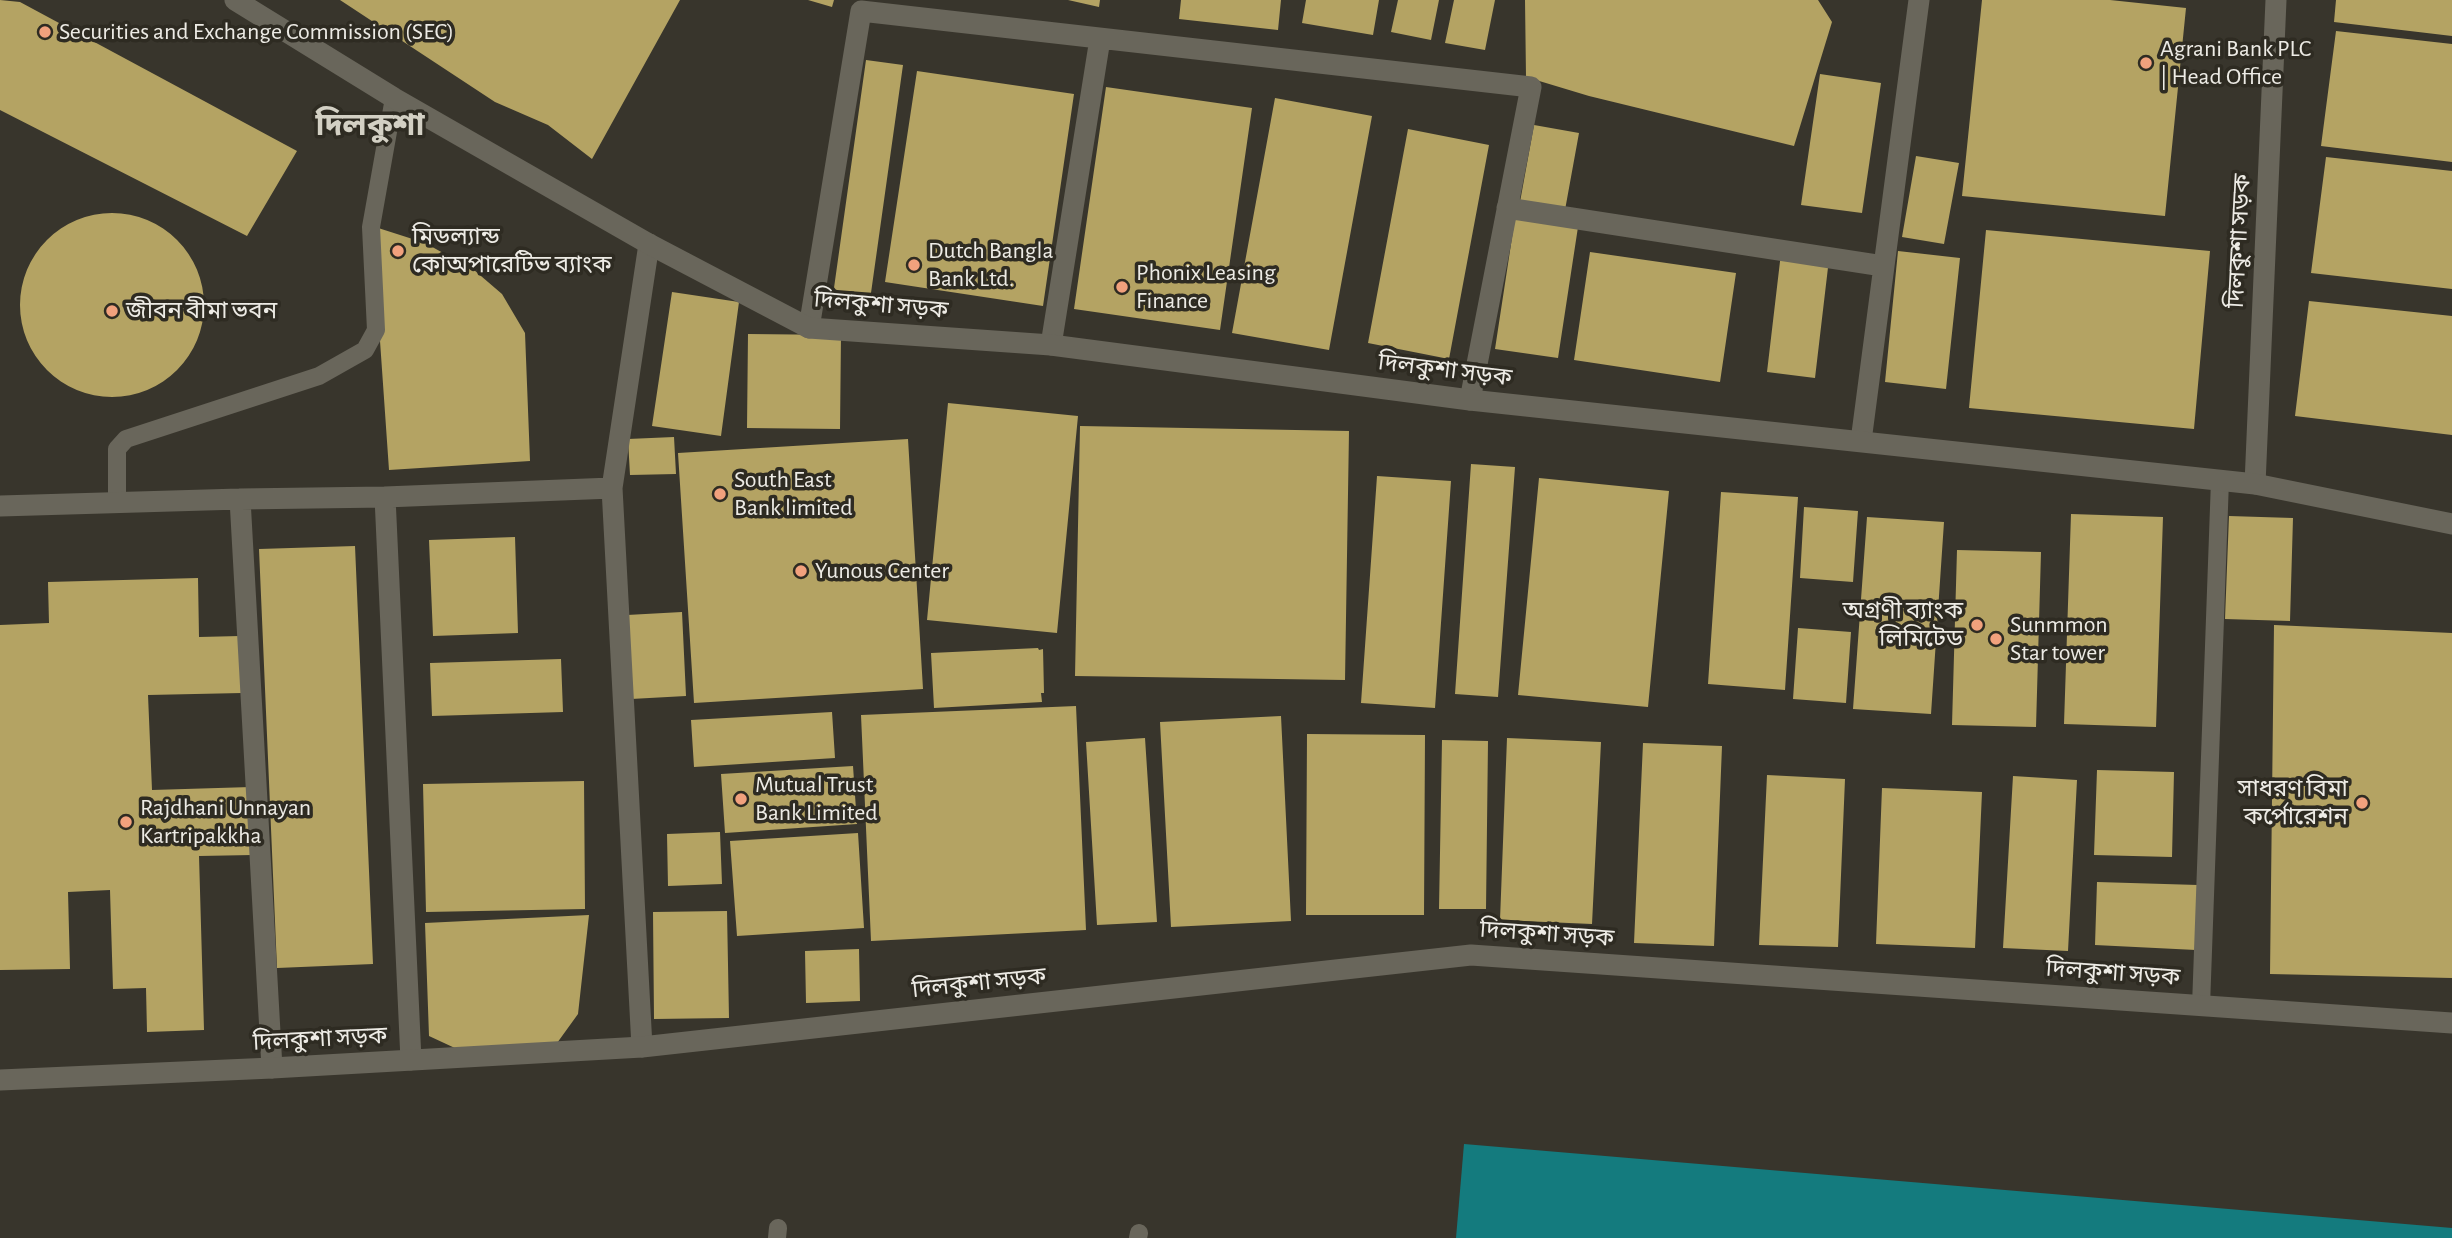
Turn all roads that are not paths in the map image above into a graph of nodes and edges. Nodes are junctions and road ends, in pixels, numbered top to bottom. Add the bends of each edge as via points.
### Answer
1 (234, 0) edge
2 (1919, 0) edge
3 (2276, 0) edge
4 (1100, 39) junction
5 (394, 98) junction
6 (1507, 208) junction
7 (649, 244) junction
8 (1883, 267) junction
9 (809, 328) junction
10 (1051, 345) junction
11 (1470, 400) junction
12 (1861, 441) junction
13 (2220, 480) junction
14 (2255, 484) junction
15 (612, 488) junction
16 (385, 497) junction
17 (240, 499) junction
18 (117, 503) junction
19 (0, 506) edge
20 (2452, 524) edge
21 (2201, 1006) junction
22 (2452, 1023) edge
23 (642, 1047) junction
24 (411, 1060) junction
25 (272, 1068) junction
26 (0, 1080) edge

1 - 5 street, দিলকুশা সড়ক
2 - 8 street
3 - 14 street, দিলকুশা সড়ক
4 - 6 street via 1531,87
4 - 9 street via 861,12
4 - 10 street
5 - 7 street, দিলকুশা সড়ক
5 - 18 lane via 371,227 376,330 365,350 319,376 126,439 117,449
6 - 8 street
6 - 11 street
7 - 9 street, দিলকুশা সড়ক
7 - 15 street
8 - 12 street
9 - 10 street, দিলকুশা সড়ক
10 - 11 street, দিলকুশা সড়ক
11 - 12 street, দিলকুশা সড়ক
12 - 13 street, দিলকুশা সড়ক
13 - 14 street, দিলকুশা সড়ক
13 - 21 lane
14 - 20 street, দিলকুশা সড়ক
15 - 16 street
15 - 23 street
16 - 17 street
16 - 24 street
17 - 18 street
17 - 25 street
18 - 19 street
21 - 22 street, দিলকুশা সড়ক
21 - 23 street, দিলকুশা সড়ক via 1471,955
23 - 24 street, দিলকুশা সড়ক
24 - 25 street, দিলকুশা সড়ক
25 - 26 street, দিলকুশা সড়ক

